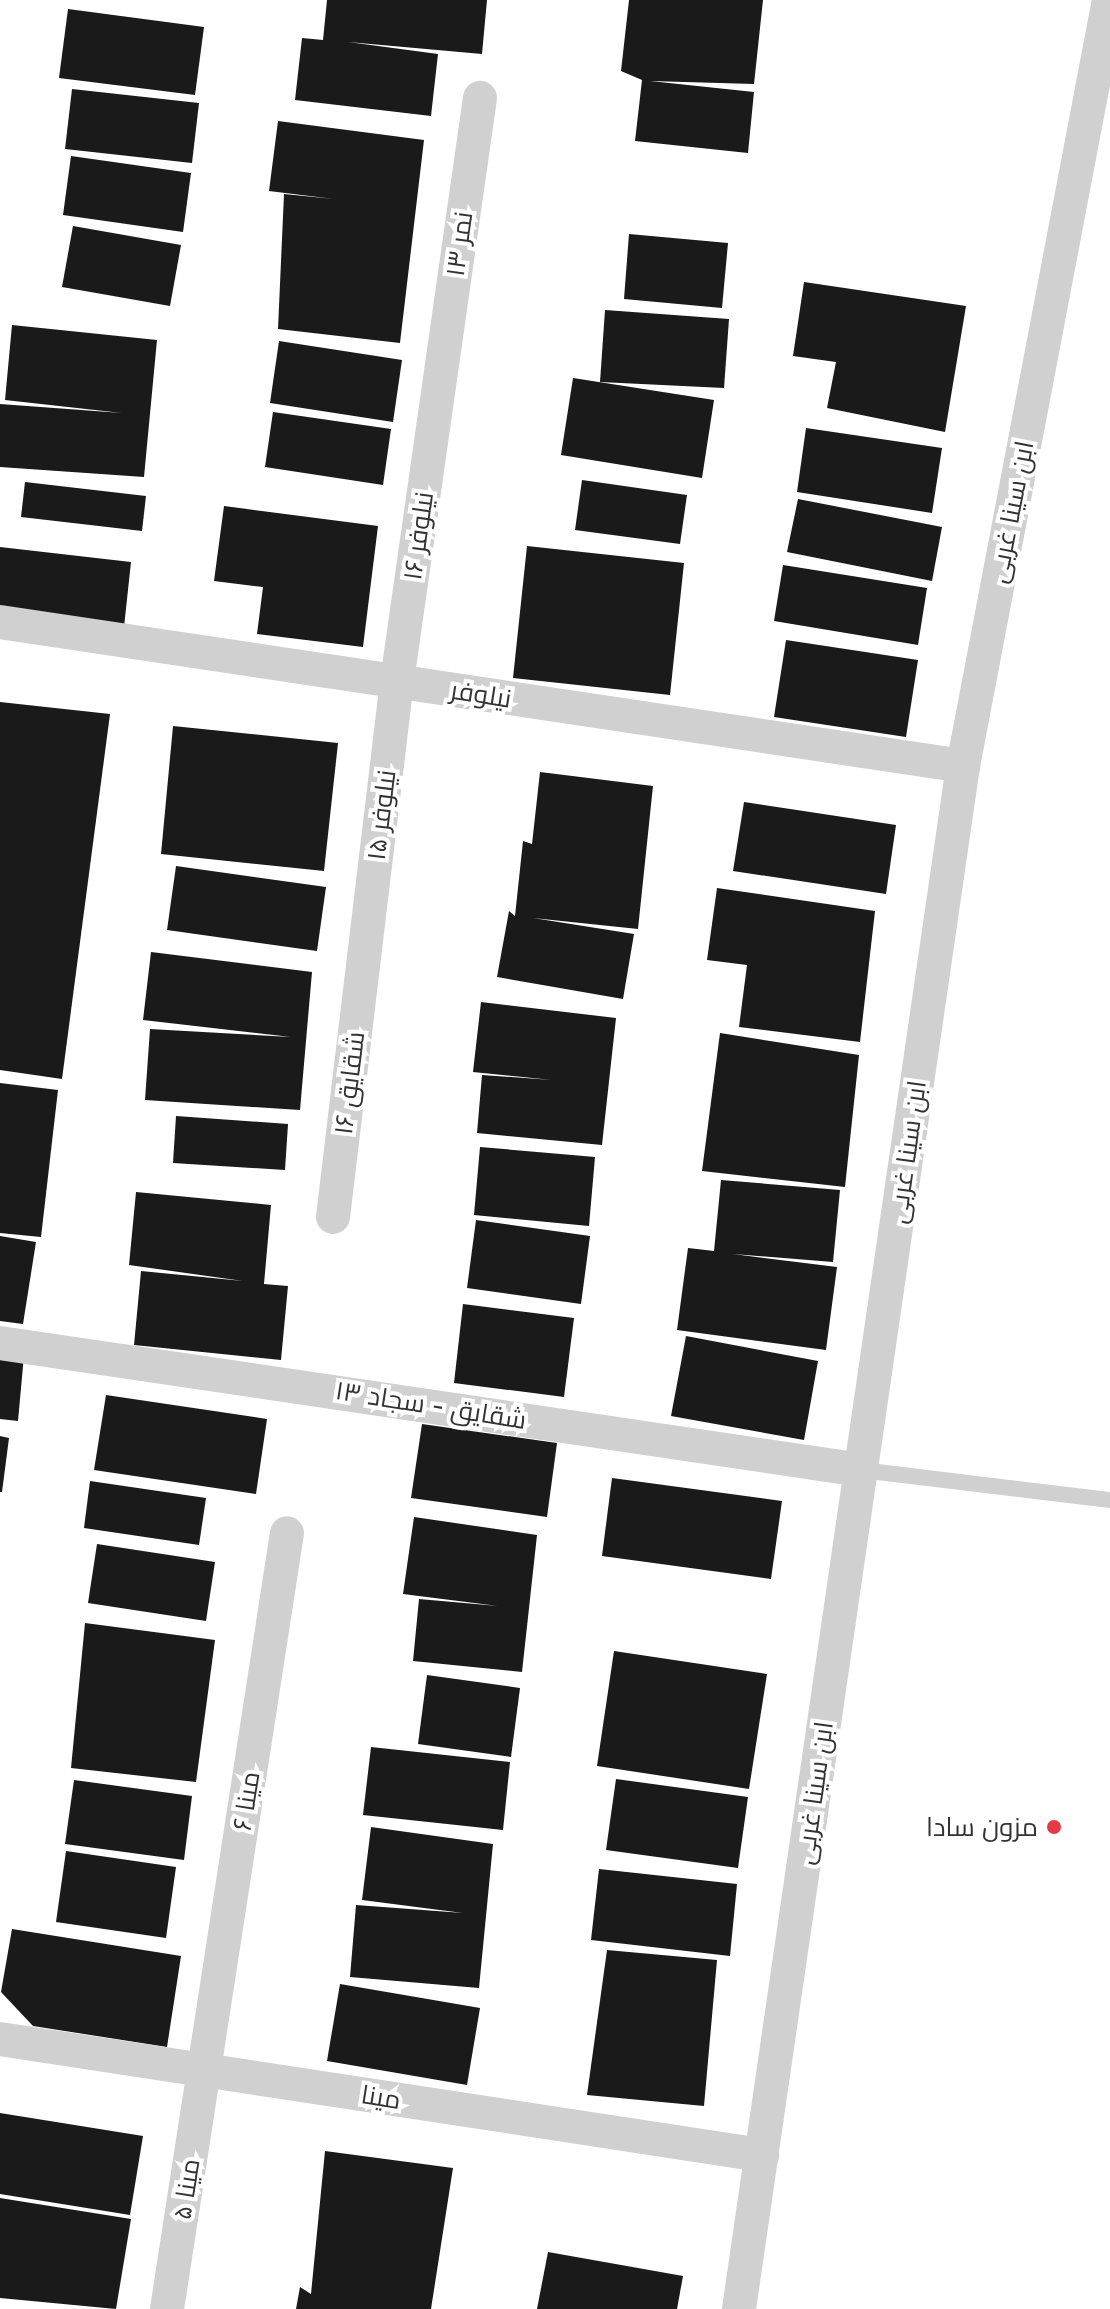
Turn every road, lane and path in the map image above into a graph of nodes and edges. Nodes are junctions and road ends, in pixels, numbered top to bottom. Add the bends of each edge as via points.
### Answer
1 (1109, 0) edge
2 (480, 98) dead end
3 (438, 390) joint
4 (0, 622) edge
5 (397, 681) junction
6 (963, 766) junction
7 (365, 949) joint
8 (333, 1217) dead end
9 (0, 1343) edge
10 (861, 1470) junction
11 (1110, 1500) edge
12 (287, 1533) dead end
13 (0, 2039) edge
14 (204, 2070) junction
15 (762, 2155) junction
16 (167, 2309) edge
17 (739, 2309) edge

1 - 6 street, ابن سینا غربی
2 - 3 street, نمر ۱۳
3 - 5 street, نیلوفر ۱۶
4 - 5 street, نیلوفر
5 - 6 street, نیلوفر
5 - 7 street, نیلوفر ۱۵
6 - 10 street, ابن سینا غربی
7 - 8 street, شقایق ۱۶
9 - 10 street, شقایق - سجاد ۱۳
10 - 11 lane
10 - 15 street, ابن سینا غربی
12 - 14 street, مینا ۶
13 - 14 street, مینا
14 - 15 street, مینا
14 - 16 street, مینا ۵
15 - 17 street, ابن سینا غربی

